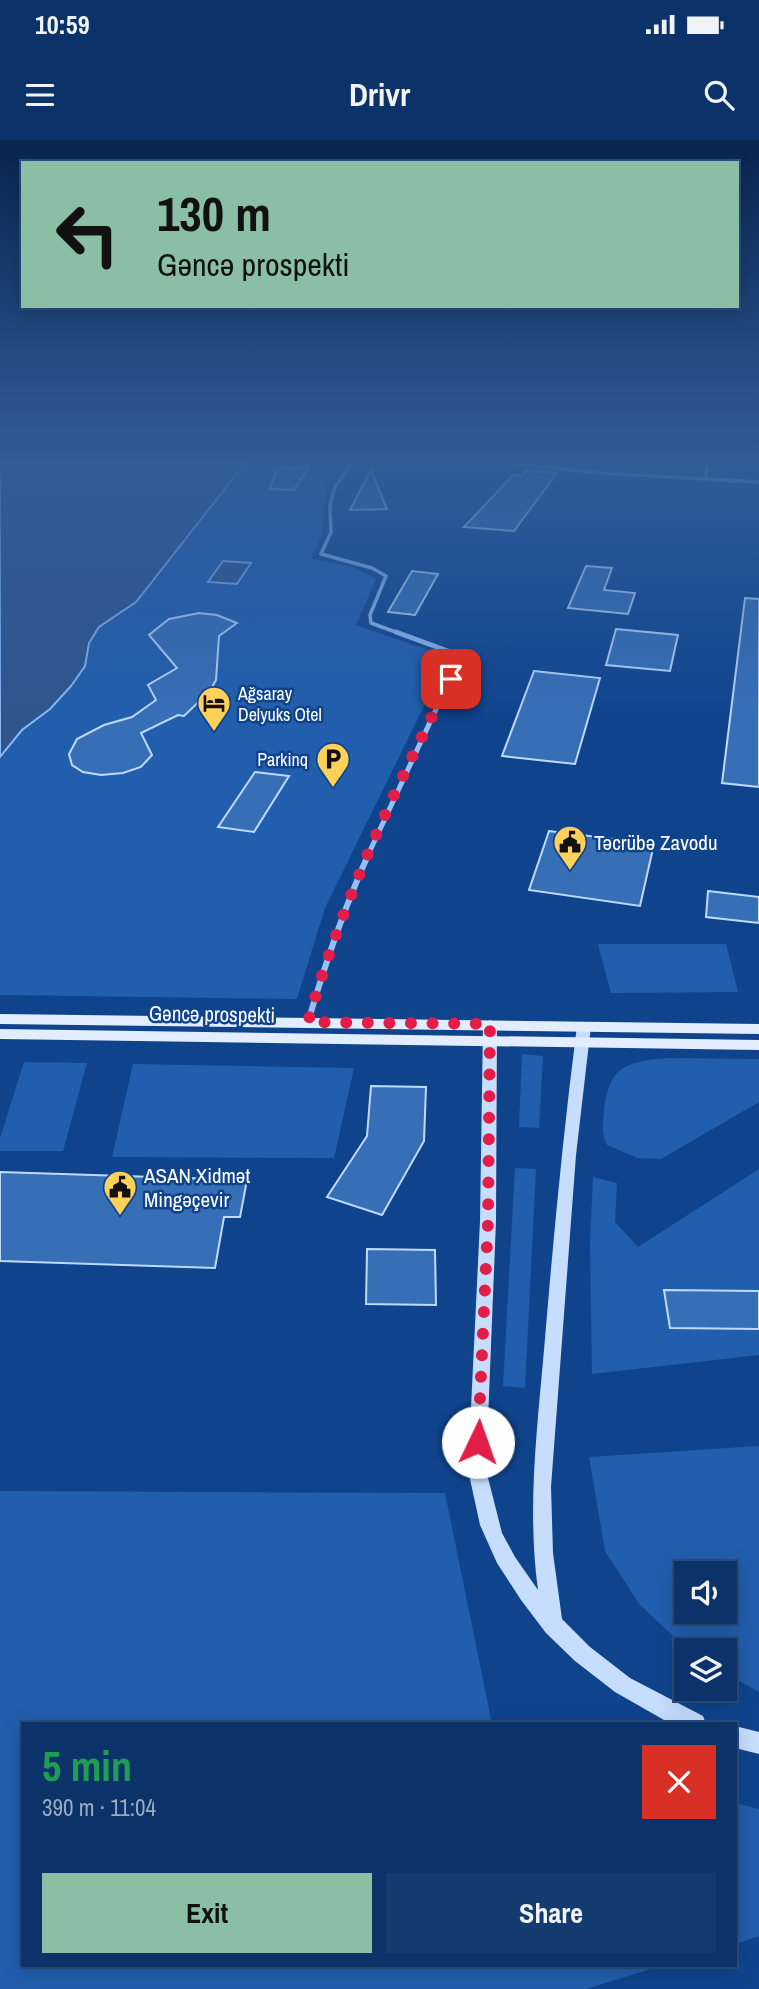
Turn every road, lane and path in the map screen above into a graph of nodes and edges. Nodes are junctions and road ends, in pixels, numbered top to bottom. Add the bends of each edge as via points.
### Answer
1 (324, 548) edge
2 (0, 1018) edge
3 (308, 1022) junction
4 (759, 1029) edge
5 (490, 1032) junction
6 (0, 1034) edge
7 (583, 1034) junction
8 (759, 1045) edge
9 (553, 1627) junction
10 (690, 1722) edge
11 (737, 1738) edge
12 (759, 1743) edge

1 - 3 street via 321,554 386,576 371,623 460,658 349,897
2 - 3 main road, Gəncə prospekti
3 - 5 main road, Gəncə prospekti
4 - 7 main road, Gəncə prospekti
5 - 6 main road, Gəncə prospekti
5 - 7 main road, Gəncə prospekti
5 - 9 main road via 488,1221 477,1470 502,1553
7 - 8 main road, Gəncə prospekti
7 - 9 main road via 568,1155 542,1487 543,1553
9 - 10 main road via 625,1689
11 - 12 main road

